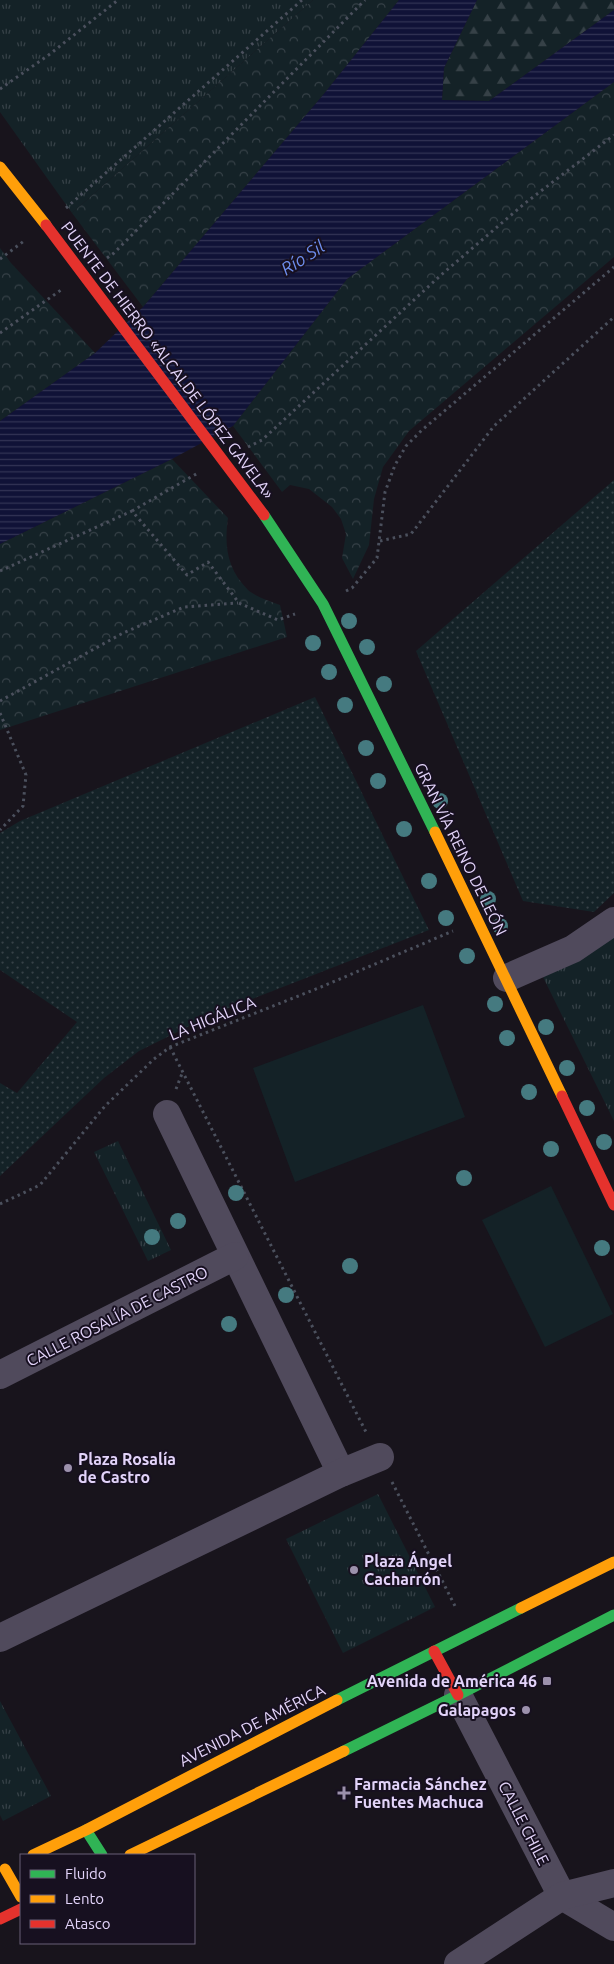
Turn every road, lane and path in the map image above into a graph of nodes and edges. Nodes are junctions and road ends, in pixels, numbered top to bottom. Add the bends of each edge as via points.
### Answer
1 (118, 0) edge
2 (302, 0) edge
3 (365, 0) edge
4 (0, 89) edge
5 (614, 135) edge
6 (0, 167) edge
7 (46, 225) junction
8 (106, 259) dead end
9 (614, 267) edge
10 (65, 287) dead end
11 (614, 316) edge
12 (0, 333) edge
13 (245, 449) dead end
14 (203, 470) dead end
15 (132, 511) junction
16 (264, 515) joint
17 (380, 541) junction
18 (0, 571) edge
19 (239, 603) junction
20 (323, 604) junction
21 (0, 701) edge
22 (0, 713) edge
23 (0, 830) edge
24 (478, 921) junction
25 (614, 921) edge
26 (507, 978) junction
27 (170, 1047) junction
28 (167, 1114) dead end
29 (0, 1204) edge
30 (614, 1205) edge
31 (235, 1256) junction
32 (0, 1375) edge
33 (380, 1457) junction
34 (341, 1474) junction
35 (614, 1562) edge
36 (614, 1615) edge
37 (469, 1634) junction
38 (0, 1638) edge
39 (434, 1651) junction
40 (458, 1695) junction
41 (86, 1830) junction
42 (35, 1854) edge
43 (101, 1854) edge
44 (132, 1854) edge
45 (4, 1866) edge
46 (614, 1883) edge
47 (20, 1895) edge
48 (562, 1896) junction
49 (20, 1909) edge
50 (0, 1919) edge
51 (614, 1927) edge
52 (458, 1964) edge

1 - 4 path
2 - 7 path
3 - 8 path
5 - 13 path via 524,204 262,440
6 - 7 street
7 - 16 street, PUENTE DE HIERRO «ALCALDE LÓPEZ GAVELA», bridge
9 - 17 path via 406,446 385,492
10 - 12 path
11 - 17 path via 494,426 411,534
14 - 15 path
15 - 18 path
15 - 19 path via 187,575 208,562
16 - 20 street, GRAN VÍA REINO DE LEÓN
17 - 20 path via 376,558 352,588
19 - 20 path via 278,620
19 - 21 path via 184,607 123,633
20 - 24 street, GRAN VÍA REINO DE LEÓN
22 - 23 path via 26,775 23,806
24 - 26 street, GRAN VÍA REINO DE LEÓN
24 - 27 path, LA HIGÁLICA
25 - 26 street via 573,949
26 - 30 street, GRAN VÍA REINO DE LEÓN
27 - 29 path, LA HIGÁLICA via 105,1106 40,1185
27 - 33 path
28 - 31 street
31 - 32 street, CALLE ROSALÍA DE CASTRO
31 - 34 street
33 - 34 street
33 - 37 path
34 - 38 street
35 - 37 street, AVENIDA DE AMÉRICA
36 - 40 street
37 - 39 street, AVENIDA DE AMÉRICA
39 - 40 street
39 - 41 street, AVENIDA DE AMÉRICA
40 - 44 street
40 - 48 street, CALLE CHILE
41 - 42 street, AVENIDA DE AMÉRICA
41 - 43 street
45 - 47 street
46 - 48 street
48 - 51 street
48 - 52 street
49 - 50 street

